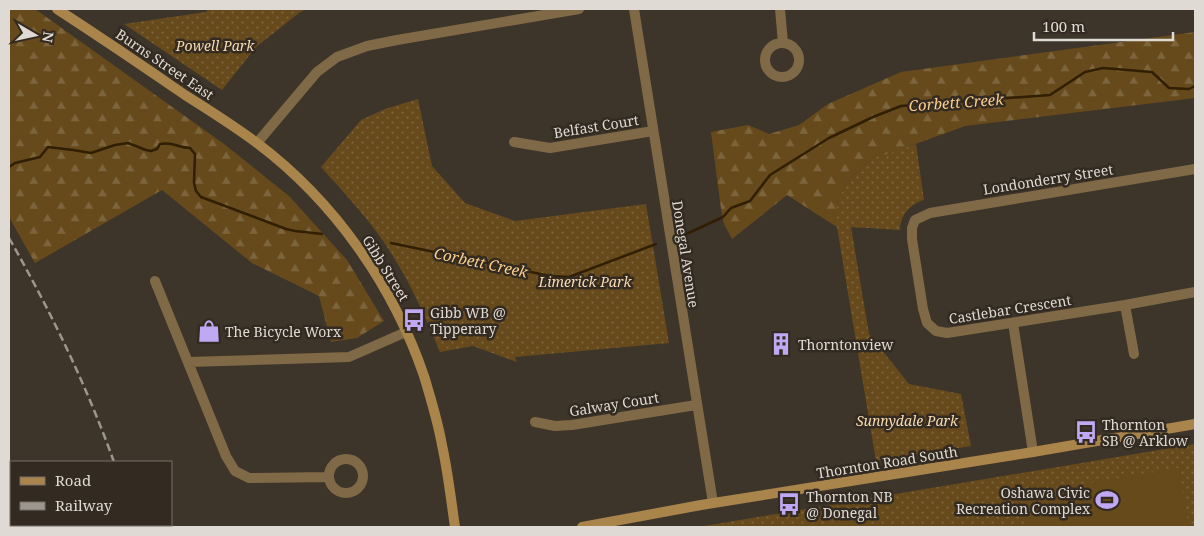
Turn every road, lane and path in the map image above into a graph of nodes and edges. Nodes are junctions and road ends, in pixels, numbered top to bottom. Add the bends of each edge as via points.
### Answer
1 (57, 9) edge
2 (579, 9) edge
3 (634, 9) edge
4 (780, 9) edge
5 (784, 43) dead end
6 (652, 131) junction
7 (514, 142) dead end
8 (257, 143) junction
9 (1195, 169) edge
10 (912, 228) joint
11 (156, 280) dead end
12 (1195, 292) edge
13 (1125, 305) junction
14 (1013, 323) junction
15 (406, 332) junction
16 (1134, 354) dead end
17 (188, 362) junction
18 (696, 405) junction
19 (535, 422) dead end
20 (1195, 424) edge
21 (1034, 452) junction
22 (329, 477) dead end
23 (713, 503) junction
24 (455, 527) edge
25 (582, 527) edge

1 - 8 street, Burns Street East
2 - 8 street via 397,40 337,57 317,72
3 - 6 street, Donegal Avenue
4 - 5 street
6 - 7 street, Belfast Court via 550,148
6 - 18 street, Donegal Avenue
8 - 15 street, Gibb Street via 291,171 343,228 376,275
9 - 10 street, Londonderry Street via 930,212 915,220
10 - 14 street, Castlebar Crescent via 927,323 936,331 947,333
11 - 17 street
12 - 13 street, Castlebar Crescent
13 - 14 street, Castlebar Crescent
13 - 16 street
14 - 21 street
15 - 17 street via 349,357
15 - 24 street, Gibb Street via 437,421
17 - 22 street via 235,471 249,478
18 - 19 street, Galway Court via 572,425
18 - 23 street, Donegal Avenue
20 - 21 street, Thornton Road South
21 - 23 street, Thornton Road South
23 - 25 street, Thornton Road South

